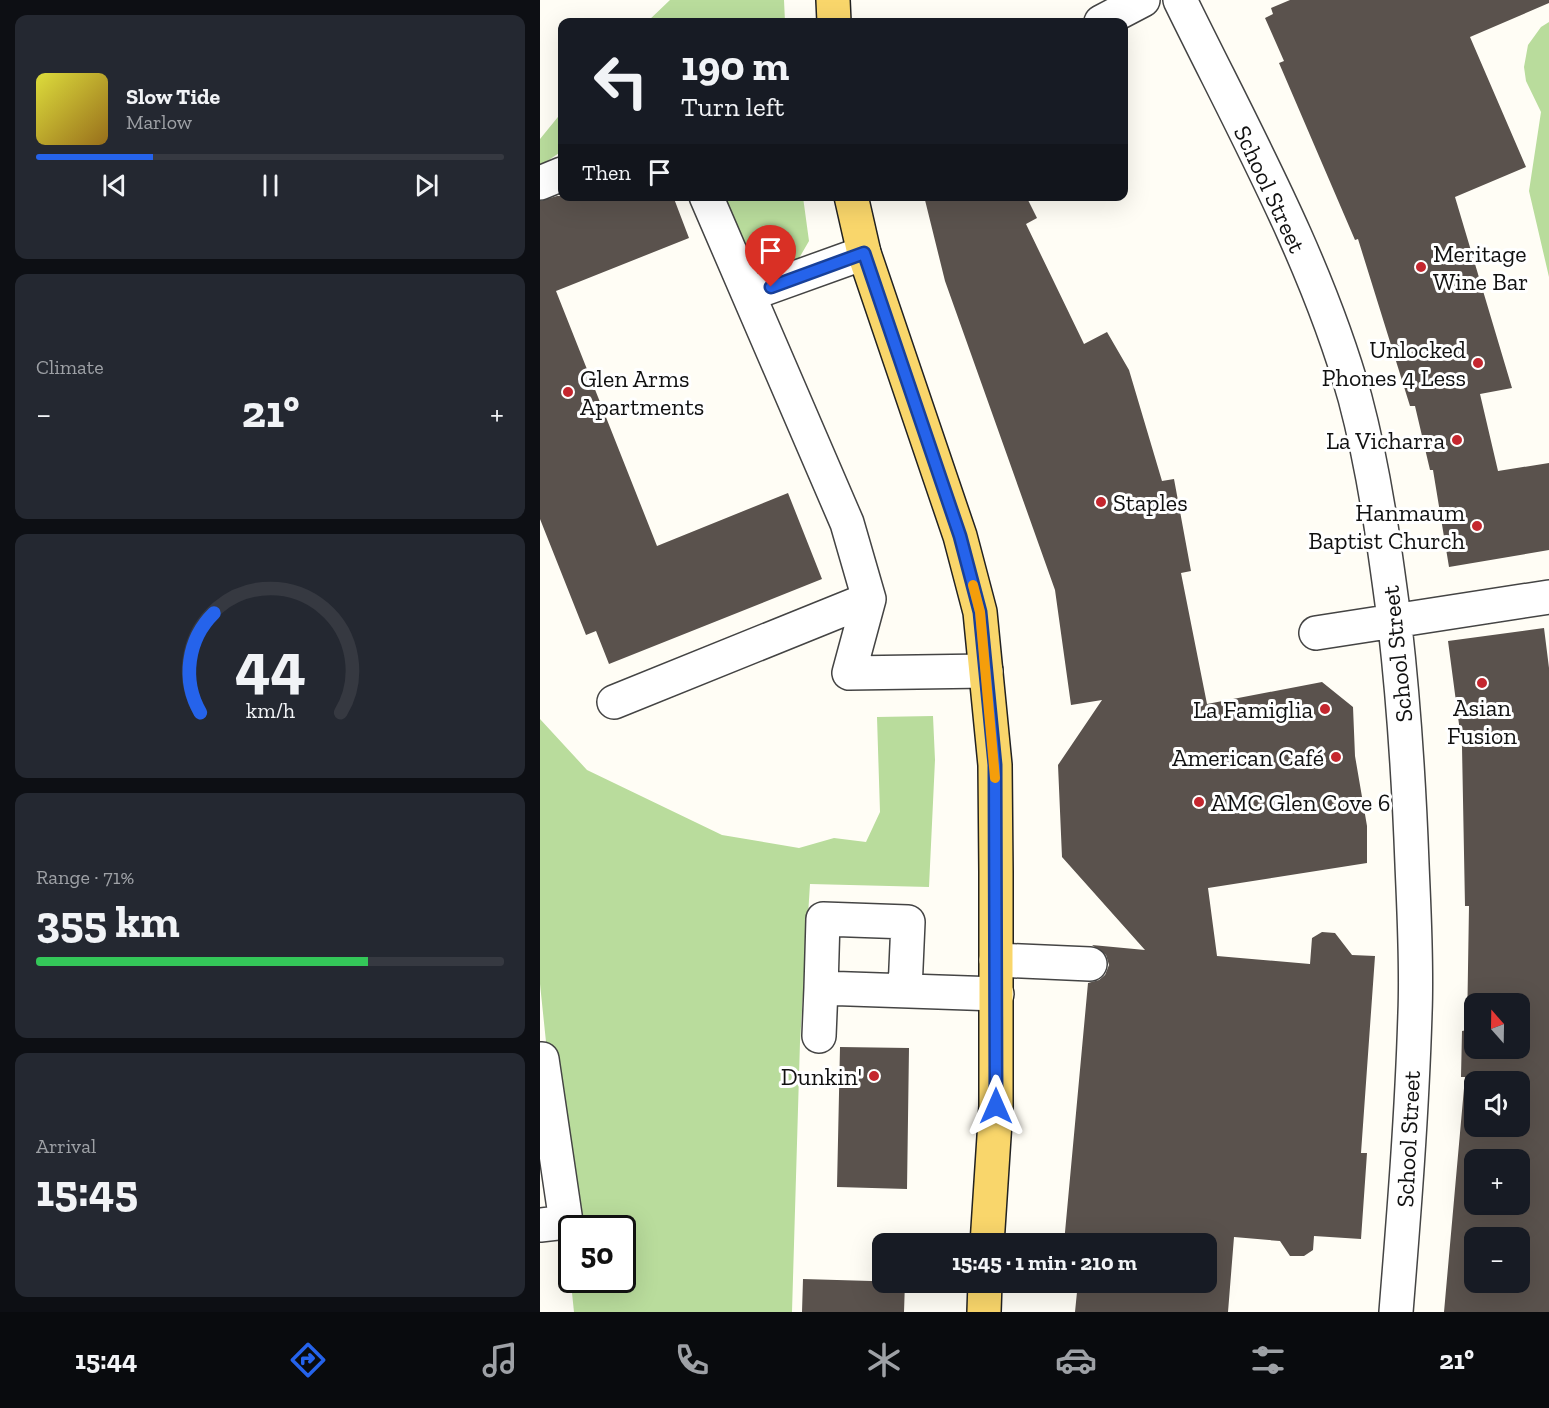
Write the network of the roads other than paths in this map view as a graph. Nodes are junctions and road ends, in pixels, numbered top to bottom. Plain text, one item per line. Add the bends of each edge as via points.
1 (833, 0) edge
2 (1143, 0) edge
3 (1180, 0) edge
4 (834, 18) edge
5 (1109, 18) edge
6 (558, 176) edge
7 (540, 183) edge
8 (708, 201) edge
9 (852, 201) edge
10 (864, 253) junction
11 (750, 294) junction
12 (1549, 597) edge
13 (870, 599) junction
14 (1394, 621) junction
15 (1316, 633) dead end
16 (986, 671) junction
17 (614, 702) dead end
18 (996, 960) junction
19 (1090, 964) dead end
20 (820, 987) junction
21 (905, 990) junction
22 (997, 994) junction
23 (819, 1036) dead end
24 (542, 1059) dead end
25 (553, 1224) edge
26 (988, 1233) edge
27 (985, 1293) edge
28 (984, 1312) edge
29 (1396, 1312) edge

1 - 4 main road
2 - 5 street
3 - 14 street, School Street via 1323,306 1354,398 1376,493
6 - 7 street
8 - 11 street
9 - 10 main road
10 - 11 street
10 - 16 main road via 960,536 980,612
11 - 13 street via 847,523
12 - 14 street
13 - 16 street via 849,673
13 - 17 street
14 - 15 street
14 - 29 street, School Street via 1407,743 1415,981
16 - 18 main road via 995,765
18 - 19 street
18 - 22 main road
20 - 21 street
20 - 21 street via 823,920 908,922
20 - 23 street
21 - 22 street
22 - 26 main road via 996,1106
24 - 25 street
27 - 28 main road

